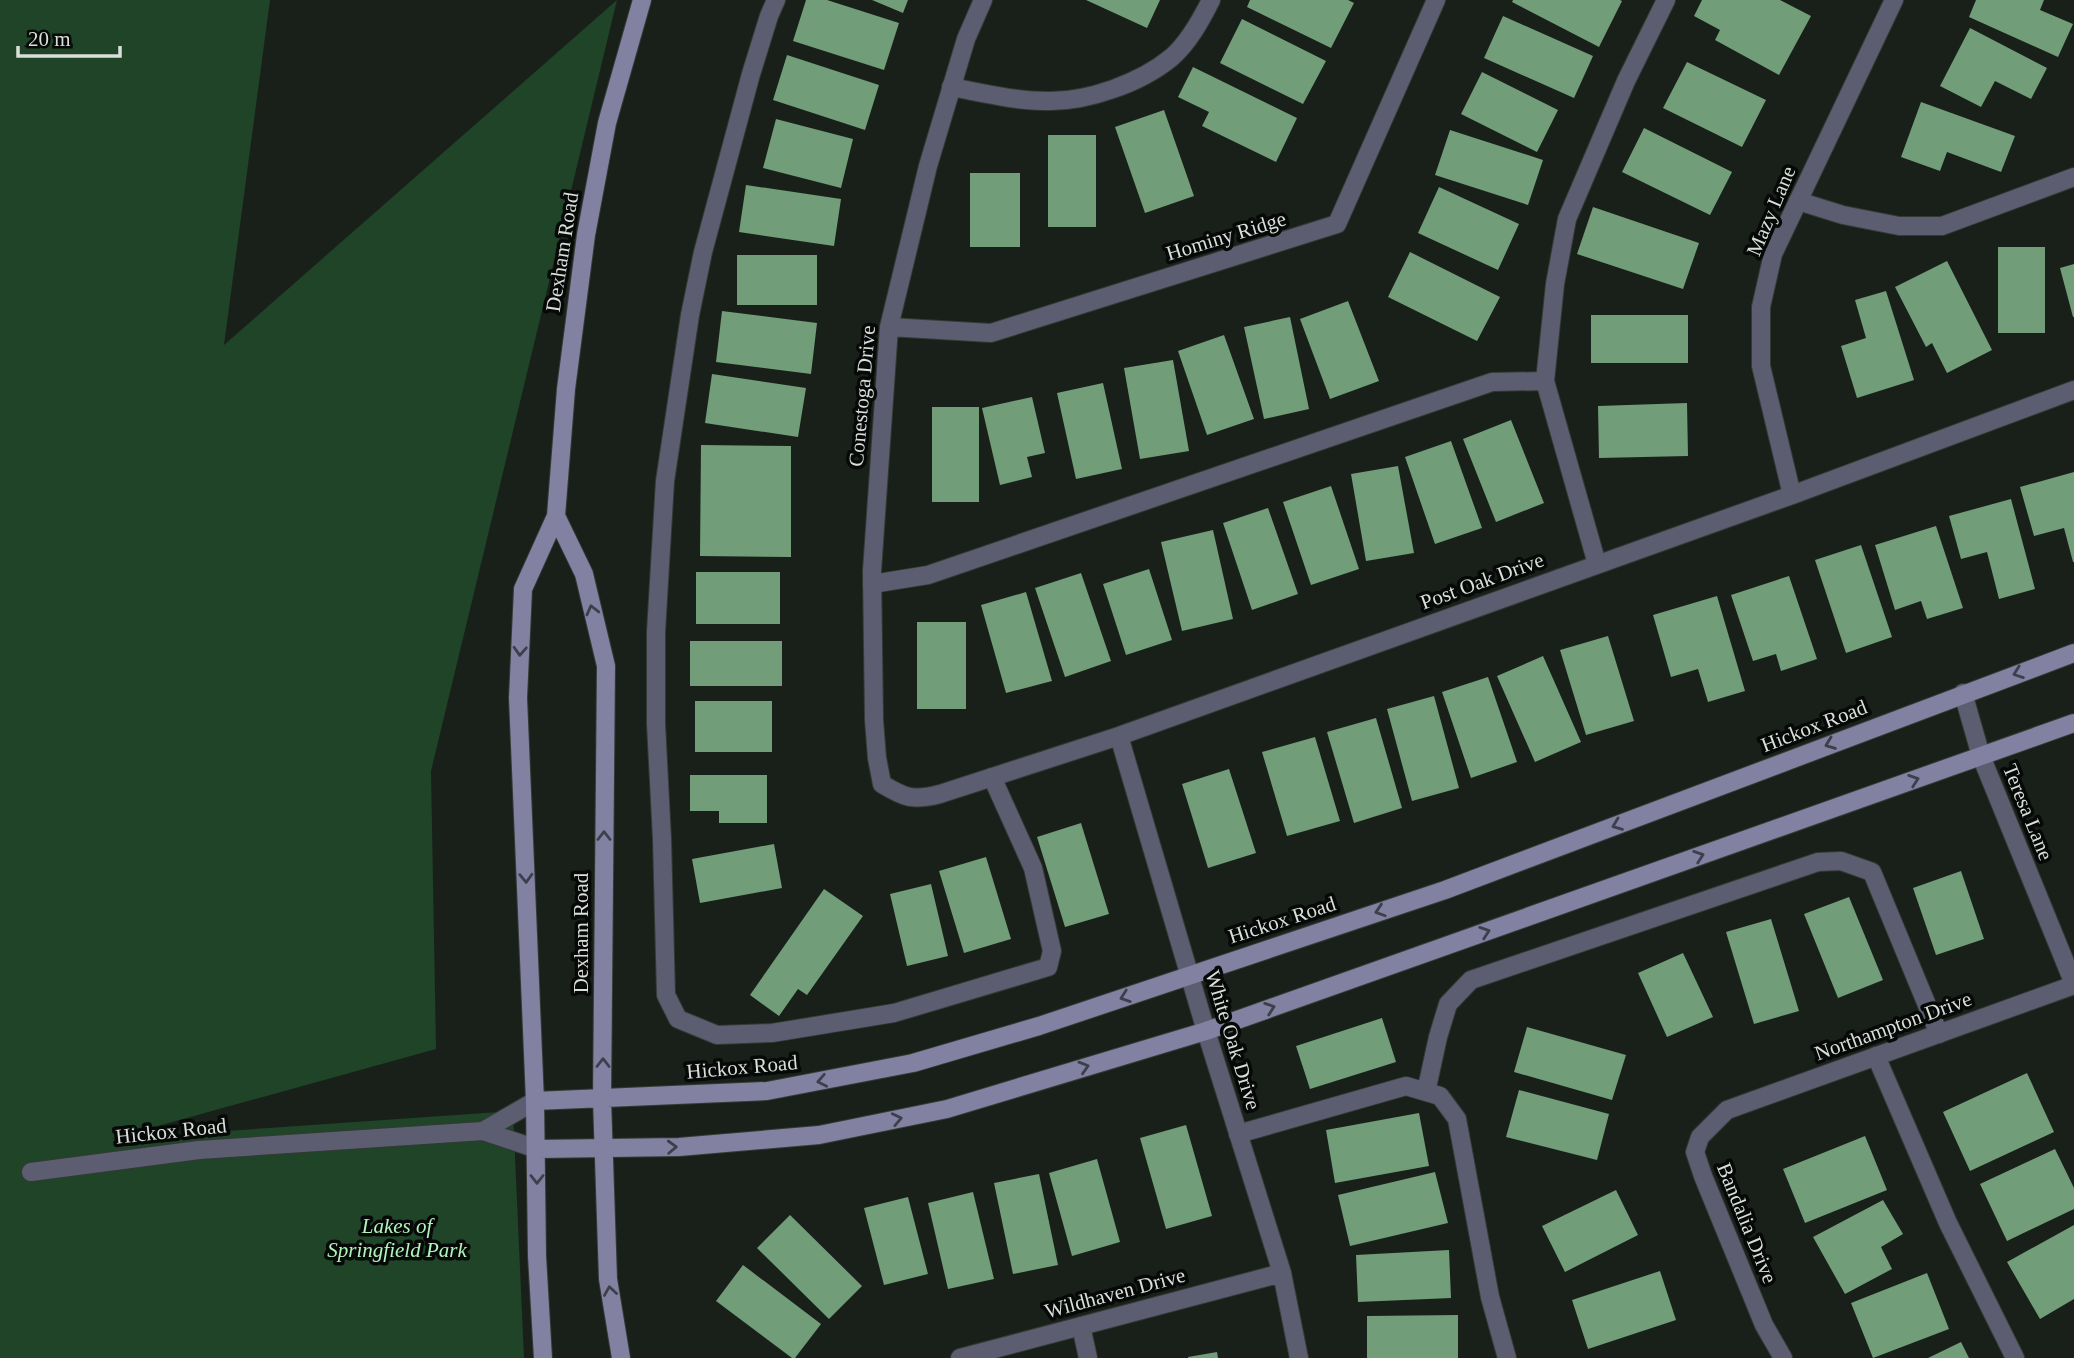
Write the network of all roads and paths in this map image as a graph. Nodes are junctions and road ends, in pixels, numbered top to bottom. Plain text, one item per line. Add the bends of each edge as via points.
1 (642, 0) edge
2 (776, 0) edge
3 (982, 0) edge
4 (1211, 0) edge
5 (1436, 0) edge
6 (1666, 0) edge
7 (1887, 2) edge
8 (951, 88) junction
9 (2074, 177) edge
10 (1798, 201) junction
11 (889, 327) junction
12 (1545, 381) junction
13 (2074, 390) edge
14 (1792, 495) junction
15 (556, 516) junction
16 (1597, 564) junction
17 (872, 584) junction
18 (2074, 653) edge
19 (1962, 694) junction
20 (2074, 723) edge
21 (1119, 736) junction
22 (1981, 756) junction
23 (992, 777) junction
24 (902, 796) joint
25 (1189, 975) junction
26 (2074, 984) edge
27 (1206, 1031) junction
28 (1939, 1034) junction
29 (1876, 1056) junction
30 (1426, 1092) junction
31 (603, 1099) junction
32 (535, 1101) junction
33 (1727, 1110) joint
34 (483, 1130) junction
35 (1238, 1135) junction
36 (537, 1149) junction
37 (604, 1149) junction
38 (31, 1172) dead end
39 (1282, 1273) junction
40 (1081, 1326) junction
41 (543, 1358) edge
42 (621, 1358) edge
43 (960, 1358) edge
44 (1088, 1358) edge
45 (1299, 1358) edge
46 (1507, 1358) edge
47 (1783, 1358) edge
48 (2015, 1358) edge

1 - 15 street, Dexham Road via 607,123 586,235 566,389
2 - 23 street via 741,108 703,253 665,481 656,724 666,995 678,1019 716,1035 772,1034 894,1013 1048,967 1052,951 1033,868
3 - 8 street, Conestoga Drive
4 - 8 street via 1198,26 1173,56 1139,80 1095,95 1049,102
5 - 11 street, Hominy Ridge via 1337,224 991,333
6 - 12 street via 1567,219
7 - 10 street, Mazy Lane
8 - 11 street, Conestoga Drive
9 - 10 street via 1942,226 1899,226
10 - 14 street, Mazy Lane via 1773,254 1761,307 1761,366
11 - 17 street, Conestoga Drive
12 - 16 street
12 - 17 street via 1492,382 928,575
13 - 14 street, Post Oak Drive
14 - 16 street, Post Oak Drive
31 -> 15 street, Dexham Road via 606,666 584,574
15 -> 32 street, Dexham Road via 523,589 518,698
16 - 21 street, Post Oak Drive
17 - 24 street, Conestoga Drive via 877,758 882,784
18 -> 19 street, Hickox Road
19 - 22 street, Teresa Lane
19 -> 25 street, Hickox Road via 1445,890
20 - 22 street, Hickox Road
21 - 23 street, Post Oak Drive
21 - 25 street, White Oak Drive
22 - 26 street, Teresa Lane
27 -> 22 street, Hickox Road
23 - 24 street, Post Oak Drive via 920,799
25 - 27 street, White Oak Drive
25 -> 31 street, Hickox Road via 913,1063 767,1091
26 - 28 street, Northampton Drive
27 - 35 street, White Oak Drive
37 -> 27 street, Hickox Road via 819,1135 947,1109
28 - 29 street, Northampton Drive
28 - 30 street via 1872,872 1841,861 1818,862 1471,980 1448,1004
29 - 33 street, Northampton Drive
29 - 48 street via 1948,1223
30 - 35 street via 1406,1086
30 - 46 street via 1440,1096 1457,1119 1490,1297
31 - 32 street, Hickox Road
31 - 37 street, Dexham Road
32 - 34 street, Hickox Road
32 - 36 street, Dexham Road
33 - 47 street, Bandalia Drive via 1700,1137 1695,1152 1764,1325
34 - 36 street, Hickox Road
34 - 38 street, Hickox Road via 199,1150
35 - 39 street, White Oak Drive
36 - 37 street, Hickox Road
36 -> 41 street, Dexham Road
42 -> 37 street, Dexham Road via 608,1279
39 - 40 street, Wildhaven Drive
39 - 45 street, White Oak Drive
40 - 43 street, Wildhaven Drive
40 - 44 street

